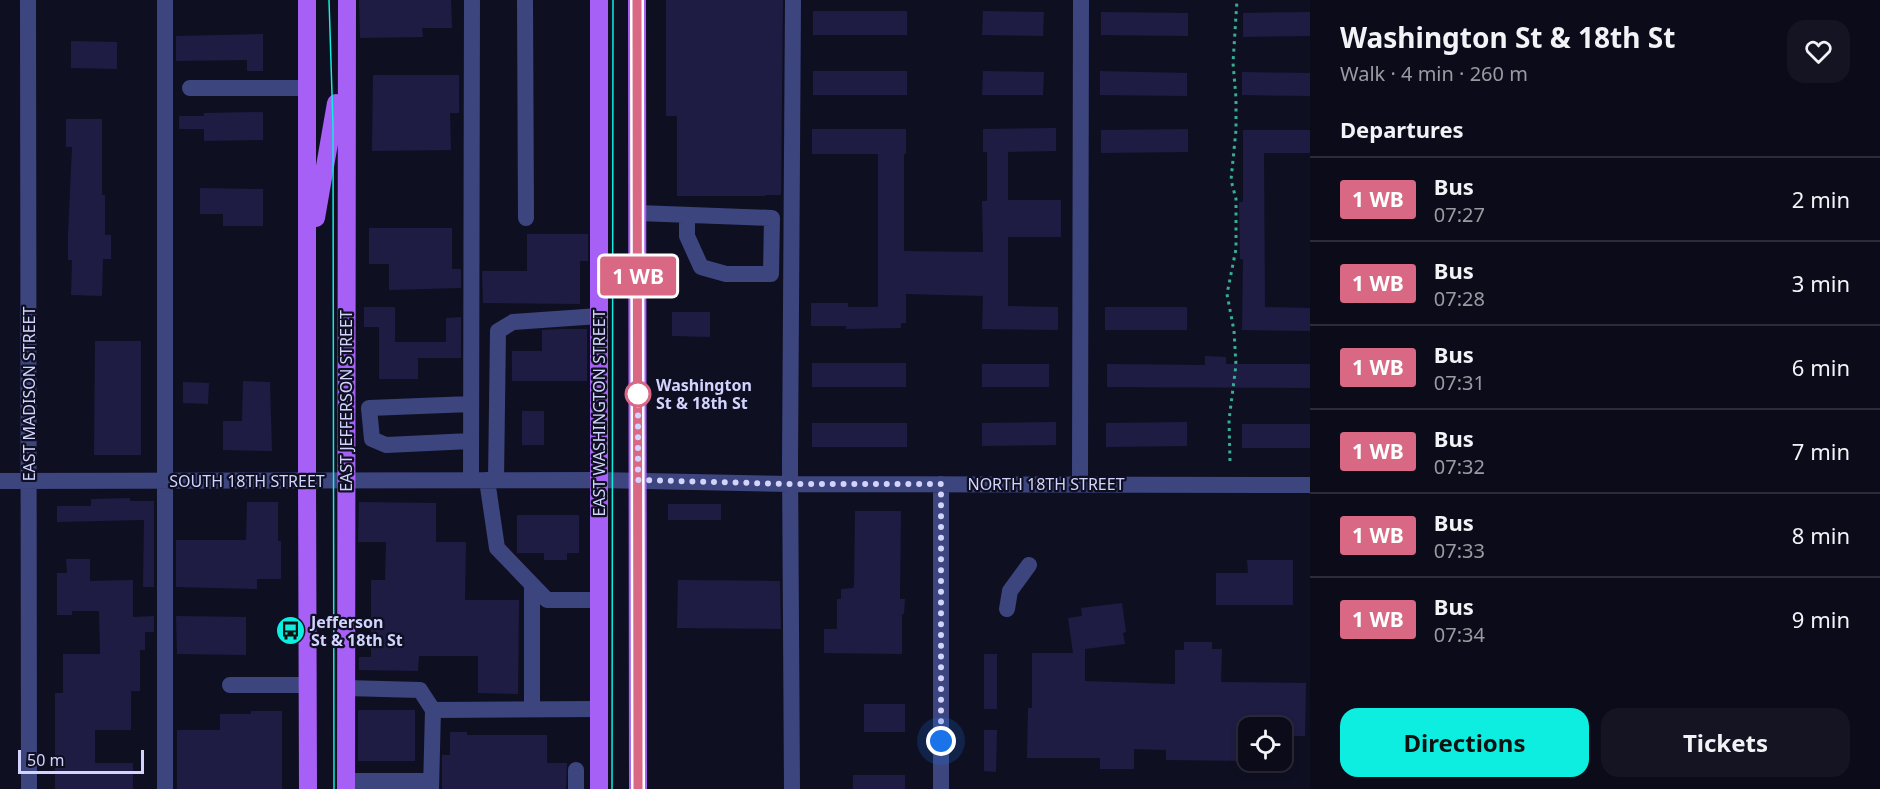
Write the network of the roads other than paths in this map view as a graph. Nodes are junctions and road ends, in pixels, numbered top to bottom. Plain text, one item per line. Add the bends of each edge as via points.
1 (28, 0) edge
2 (165, 0) edge
3 (307, 0) edge
4 (346, 0) edge
5 (472, 0) edge
6 (525, 0) edge
7 (599, 0) edge
8 (637, 0) edge
9 (793, 0) edge
10 (1081, 0) edge
11 (345, 51) junction
12 (190, 88) dead end
13 (307, 88) junction
14 (638, 213) junction
15 (687, 215) junction
16 (526, 218) dead end
17 (308, 261) junction
18 (599, 316) junction
19 (471, 404) junction
20 (369, 416) junction
21 (346, 418) junction
22 (471, 441) junction
23 (346, 480) junction
24 (485, 480) junction
25 (599, 480) junction
26 (638, 480) junction
27 (0, 481) edge
28 (30, 481) junction
29 (165, 481) junction
30 (307, 481) junction
31 (790, 484) junction
32 (941, 484) junction
33 (1080, 484) junction
34 (1310, 485) edge
35 (1029, 565) dead end
36 (532, 585) junction
37 (599, 600) junction
38 (1007, 609) dead end
39 (230, 685) dead end
40 (308, 685) junction
41 (345, 688) junction
42 (532, 709) junction
43 (599, 709) junction
44 (433, 710) junction
45 (638, 736) junction
46 (576, 770) dead end
47 (431, 785) edge
48 (344, 786) edge
49 (29, 789) edge
50 (165, 789) edge
51 (308, 789) edge
52 (576, 789) edge
53 (599, 789) edge
54 (628, 789) edge
55 (638, 789) edge
56 (792, 789) edge
57 (941, 789) edge

1 - 28 street, EAST MADISON STREET
2 - 29 street
3 - 13 main road, EAST JEFFERSON STREET
4 - 11 main road, EAST JEFFERSON STREET
5 - 19 street
6 - 16 street
7 - 18 main road, EAST WASHINGTON STREET
8 - 14 main road
9 - 31 street
10 - 33 street
11 - 17 main road, EAST JEFFERSON STREET
11 - 21 main road, EAST JEFFERSON STREET
12 - 13 street
13 - 17 main road, EAST JEFFERSON STREET
14 - 15 street
14 - 26 main road
15 - 15 street via 772,218 771,274 726,274 701,267 687,236
17 - 30 main road, EAST JEFFERSON STREET
18 - 24 street via 513,322 498,331
18 - 25 main road, EAST WASHINGTON STREET
19 - 20 street via 369,408
19 - 22 street
20 - 21 street
20 - 22 street via 372,439 386,445
21 - 23 main road, EAST JEFFERSON STREET
22 - 24 street
23 - 24 street, SOUTH 18TH STREET
23 - 30 street, SOUTH 18TH STREET
23 - 41 main road, EAST JEFFERSON STREET
24 - 25 street, SOUTH 18TH STREET
24 - 36 street via 497,549
25 - 26 street, SOUTH 18TH STREET
25 - 37 main road, EAST WASHINGTON STREET
26 - 31 street, NORTH 18TH STREET
26 - 45 main road
27 - 28 street, SOUTH 18TH STREET
28 - 29 street, SOUTH 18TH STREET
28 - 49 street, EAST MADISON STREET
29 - 30 street, SOUTH 18TH STREET
29 - 50 street
30 - 40 main road, EAST JEFFERSON STREET
31 - 32 street, NORTH 18TH STREET
31 - 56 street
32 - 33 street, NORTH 18TH STREET
32 - 57 street
33 - 34 street, NORTH 18TH STREET
35 - 38 street via 1010,591
36 - 37 street via 547,600
36 - 42 street
37 - 43 main road, EAST WASHINGTON STREET
39 - 40 street
40 - 51 main road, EAST JEFFERSON STREET
41 - 44 street via 420,690
41 - 48 main road, EAST JEFFERSON STREET
42 - 43 street
42 - 44 street
43 - 53 main road, EAST WASHINGTON STREET
44 - 47 street
45 - 54 main road
45 - 55 main road
46 - 52 street
47 - 48 street

